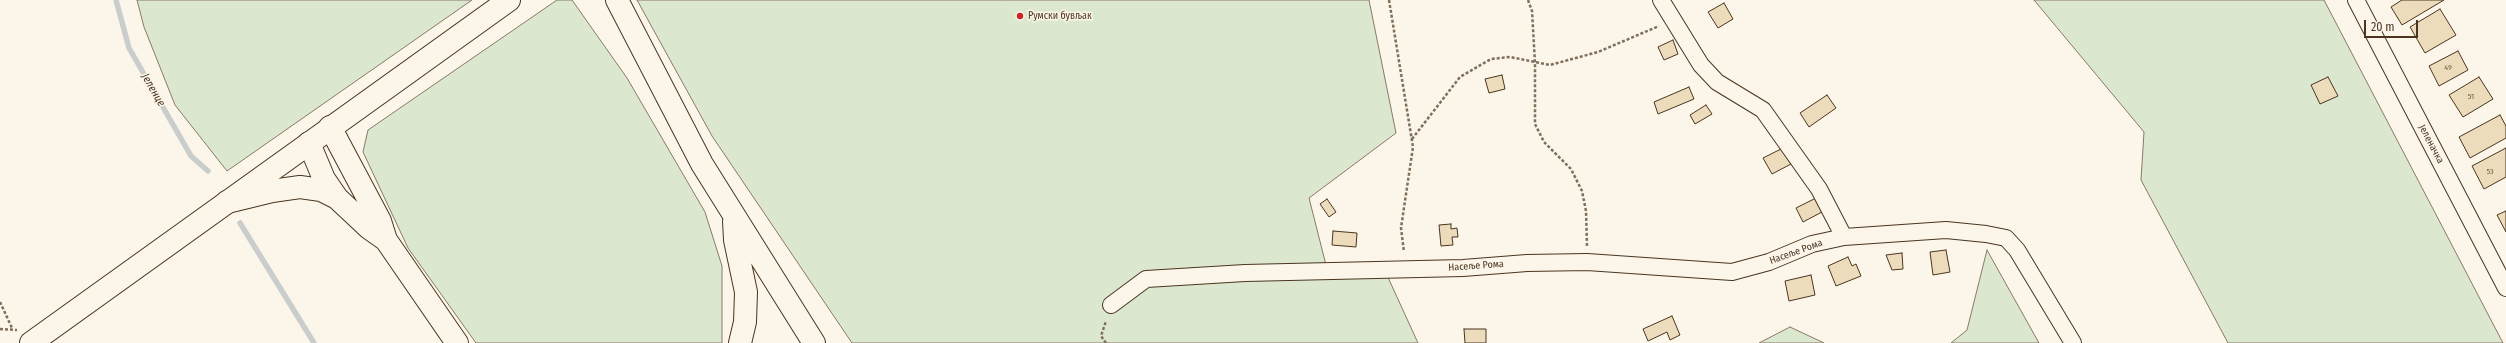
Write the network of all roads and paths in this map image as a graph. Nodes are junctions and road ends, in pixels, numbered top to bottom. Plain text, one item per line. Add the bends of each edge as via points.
1 (509, 0) edge
2 (617, 0) edge
3 (1389, 0) edge
4 (1528, 0) edge
5 (1661, 0) edge
6 (2356, 0) edge
7 (1673, 21) junction
8 (1535, 63) junction
9 (330, 127) junction
10 (1412, 139) junction
11 (309, 143) junction
12 (337, 198) junction
13 (227, 202) junction
14 (734, 217) junction
15 (1844, 237) junction
16 (386, 240) junction
17 (1587, 262) junction
18 (1406, 269) junction
19 (2506, 288) edge
20 (0, 302) edge
21 (1111, 305) joint
22 (12, 328) dead end
23 (31, 343) edge
24 (457, 343) edge
25 (740, 343) edge
26 (814, 343) edge
27 (1106, 343) edge
28 (2073, 343) edge

1 - 9 main road
2 - 14 main road via 702,164
3 - 10 path
4 - 8 path via 1532,11
5 - 7 street
6 - 19 street, Јеленачка
7 - 8 path via 1598,52 1550,65
7 - 15 street via 1701,65 1717,82 1763,110 1819,189
8 - 10 path via 1510,57 1491,59 1474,68 1460,77
8 - 17 path via 1535,124 1544,142 1572,169 1582,191 1586,211
9 - 11 main road
9 - 16 main road via 380,221
10 - 18 path via 1410,175 1401,228
11 - 12 main road via 324,179
11 - 13 main road
12 - 13 main road via 321,190 300,187
12 - 16 main road
13 - 23 main road
14 - 25 main road via 735,240 746,292 745,322
14 - 26 main road
15 - 17 street, Насеље Рома via 1812,244 1769,262 1732,272
15 - 28 street, Насеље Рома via 1946,230 2006,238 2017,250
16 - 24 main road
17 - 18 street, Насеље Рома
18 - 21 street, Насеље Рома via 1244,273 1146,279
20 - 22 path
21 - 27 path via 1101,336

